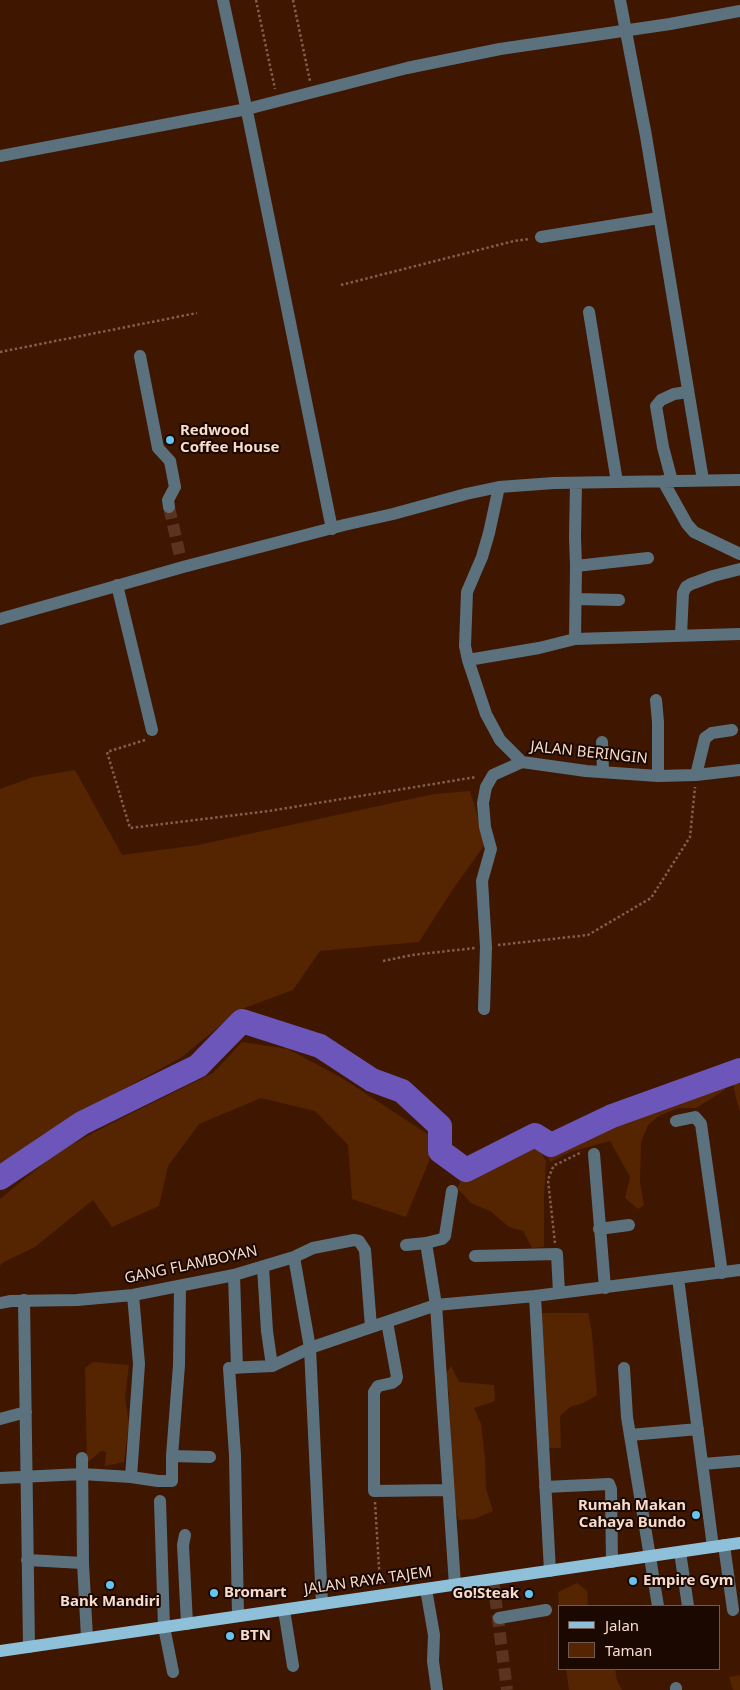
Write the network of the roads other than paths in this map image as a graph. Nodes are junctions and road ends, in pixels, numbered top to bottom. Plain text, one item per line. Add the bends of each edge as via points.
1 (223, 0) edge
2 (620, 0) edge
3 (739, 8) edge
4 (625, 30) junction
5 (248, 115) junction
6 (0, 156) edge
7 (659, 218) junction
8 (541, 237) road end
9 (589, 312) dead end
10 (140, 356) dead end
11 (687, 392) junction
12 (703, 480) junction
13 (740, 480) edge
14 (667, 481) junction
15 (617, 482) junction
16 (576, 483) junction
17 (499, 487) junction
18 (169, 507) tunnel mouth
19 (332, 529) junction
20 (740, 554) edge
21 (648, 558) dead end
22 (576, 566) junction
23 (740, 569) edge
24 (117, 585) junction
25 (576, 599) junction
26 (619, 600) dead end
27 (0, 619) edge
28 (740, 634) edge
29 (681, 635) junction
30 (575, 639) junction
31 (468, 660) junction
32 (656, 700) dead end
33 (152, 730) road end
34 (732, 730) dead end
35 (602, 742) dead end
36 (522, 762) junction
37 (740, 770) edge
38 (603, 772) junction
39 (696, 775) junction
40 (658, 776) junction
41 (484, 1009) dead end
42 (676, 1122) dead end
43 (594, 1154) road end
44 (452, 1191) dead end
45 (629, 1226) dead end
46 (599, 1229) junction
47 (426, 1243) junction
48 (406, 1245) dead end
49 (475, 1256) dead end
50 (294, 1257) junction
51 (263, 1267) junction
52 (740, 1270) edge
53 (722, 1273) junction
54 (234, 1275) junction
55 (678, 1278) junction
56 (180, 1286) junction
57 (605, 1288) junction
58 (559, 1293) junction
59 (133, 1295) junction
60 (535, 1296) junction
61 (24, 1300) junction
62 (0, 1303) edge
63 (436, 1305) junction
64 (387, 1322) junction
65 (371, 1327) junction
66 (310, 1348) junction
67 (272, 1366) junction
68 (237, 1368) junction
69 (624, 1368) dead end
70 (26, 1412) junction
71 (0, 1419) edge
72 (698, 1429) junction
73 (630, 1435) junction
74 (172, 1456) junction
75 (210, 1457) dead end
76 (82, 1458) dead end
77 (740, 1461) edge
78 (702, 1464) junction
79 (82, 1474) junction
80 (27, 1475) junction
81 (131, 1477) junction
82 (0, 1478) edge
83 (545, 1487) junction
84 (447, 1490) junction
85 (160, 1502) dead end
86 (185, 1535) dead end
87 (740, 1543) edge
88 (719, 1546) junction
89 (680, 1552) junction
90 (649, 1556) junction
91 (27, 1560) junction
92 (612, 1562) junction
93 (83, 1564) junction
94 (550, 1571) junction
95 (455, 1585) junction
96 (426, 1589) junction
97 (322, 1604) junction
98 (658, 1605) edge
99 (688, 1605) edge
100 (284, 1610) junction
101 (546, 1610) dead end
102 (733, 1610) dead end
103 (238, 1616) junction
104 (499, 1618) dead end
105 (187, 1624) junction
106 (164, 1627) junction
107 (87, 1638) junction
108 (29, 1647) junction
109 (0, 1651) edge
110 (293, 1666) dead end
111 (173, 1672) dead end
112 (437, 1690) edge

1 - 5 street
2 - 4 street
3 - 4 street via 670,24
4 - 5 street via 500,49 407,68 277,102
4 - 7 street
5 - 6 street
5 - 19 street
7 - 8 street
7 - 11 street
9 - 15 street
10 - 18 street via 158,448 170,461 175,487 168,500
11 - 12 street
11 - 14 street via 674,394 656,406
12 - 13 street
12 - 14 street
14 - 15 street
14 - 20 street via 694,532
15 - 16 street
16 - 17 street
16 - 22 street
17 - 19 street
17 - 31 street, JALAN BERINGIN via 482,556 466,592 465,646
19 - 24 street via 181,562
21 - 22 street
22 - 25 street
23 - 29 street via 686,588
24 - 27 street
24 - 33 street
25 - 26 street
25 - 30 street
28 - 29 street
29 - 30 street
30 - 31 street
31 - 36 street, JALAN BERINGIN via 486,714 500,740
32 - 40 street
34 - 39 street via 712,733 705,738
35 - 38 street
36 - 38 street, JALAN BERINGIN
36 - 41 street via 493,775 486,787 483,803 491,849 482,881 486,947
37 - 39 street, JALAN BERINGIN
38 - 40 street, JALAN BERINGIN
39 - 40 street, JALAN BERINGIN
42 - 53 street via 695,1117 701,1124
43 - 46 street
44 - 47 street via 445,1236
45 - 46 street
46 - 57 street
47 - 48 street
47 - 63 street
49 - 58 street via 557,1254
50 - 51 street, GANG FLAMBOYAN
50 - 65 street, GANG FLAMBOYAN via 314,1248 354,1240 359,1242 365,1250
50 - 66 street
51 - 54 street, GANG FLAMBOYAN
51 - 67 street
52 - 53 street
53 - 55 street
54 - 56 street, GANG FLAMBOYAN
54 - 68 street
55 - 57 street
55 - 72 street
56 - 59 street, GANG FLAMBOYAN
56 - 74 street via 179,1365
57 - 58 street
58 - 60 street
59 - 61 street, GANG FLAMBOYAN
59 - 81 street via 139,1364
60 - 63 street
60 - 83 street
61 - 62 street, GANG FLAMBOYAN
61 - 70 street
63 - 64 street
63 - 84 street
64 - 65 street
64 - 84 street via 397,1378 392,1383 378,1386 374,1392 374,1491
65 - 66 street
66 - 67 street
66 - 97 street
67 - 68 street
68 - 103 street via 229,1368 235,1455
69 - 73 street
70 - 71 street
70 - 80 street
72 - 73 street
72 - 78 street
73 - 90 street
74 - 75 street
74 - 81 street via 172,1481
76 - 79 street
77 - 78 street
78 - 88 street
79 - 80 street
79 - 81 street
79 - 93 street
80 - 82 street
80 - 91 street
83 - 92 street via 609,1484
83 - 94 street
84 - 95 street
85 - 106 street
86 - 105 street
87 - 88 main road, JALAN RAYA TAJEM
88 - 89 main road, JALAN RAYA TAJEM
88 - 102 street
89 - 90 main road, JALAN RAYA TAJEM
89 - 99 street
90 - 92 main road, JALAN RAYA TAJEM
90 - 98 street
91 - 93 street
91 - 108 street
92 - 94 main road, JALAN RAYA TAJEM
93 - 107 street
94 - 95 main road, JALAN RAYA TAJEM
95 - 96 main road, JALAN RAYA TAJEM
96 - 97 main road, JALAN RAYA TAJEM
96 - 112 street via 434,1636
97 - 100 main road, JALAN RAYA TAJEM
100 - 103 main road, JALAN RAYA TAJEM
100 - 110 street
101 - 104 street
103 - 105 main road, JALAN RAYA TAJEM
105 - 106 main road, JALAN RAYA TAJEM
106 - 107 main road, JALAN RAYA TAJEM
106 - 111 street
107 - 108 main road, JALAN RAYA TAJEM
108 - 109 main road, JALAN RAYA TAJEM

